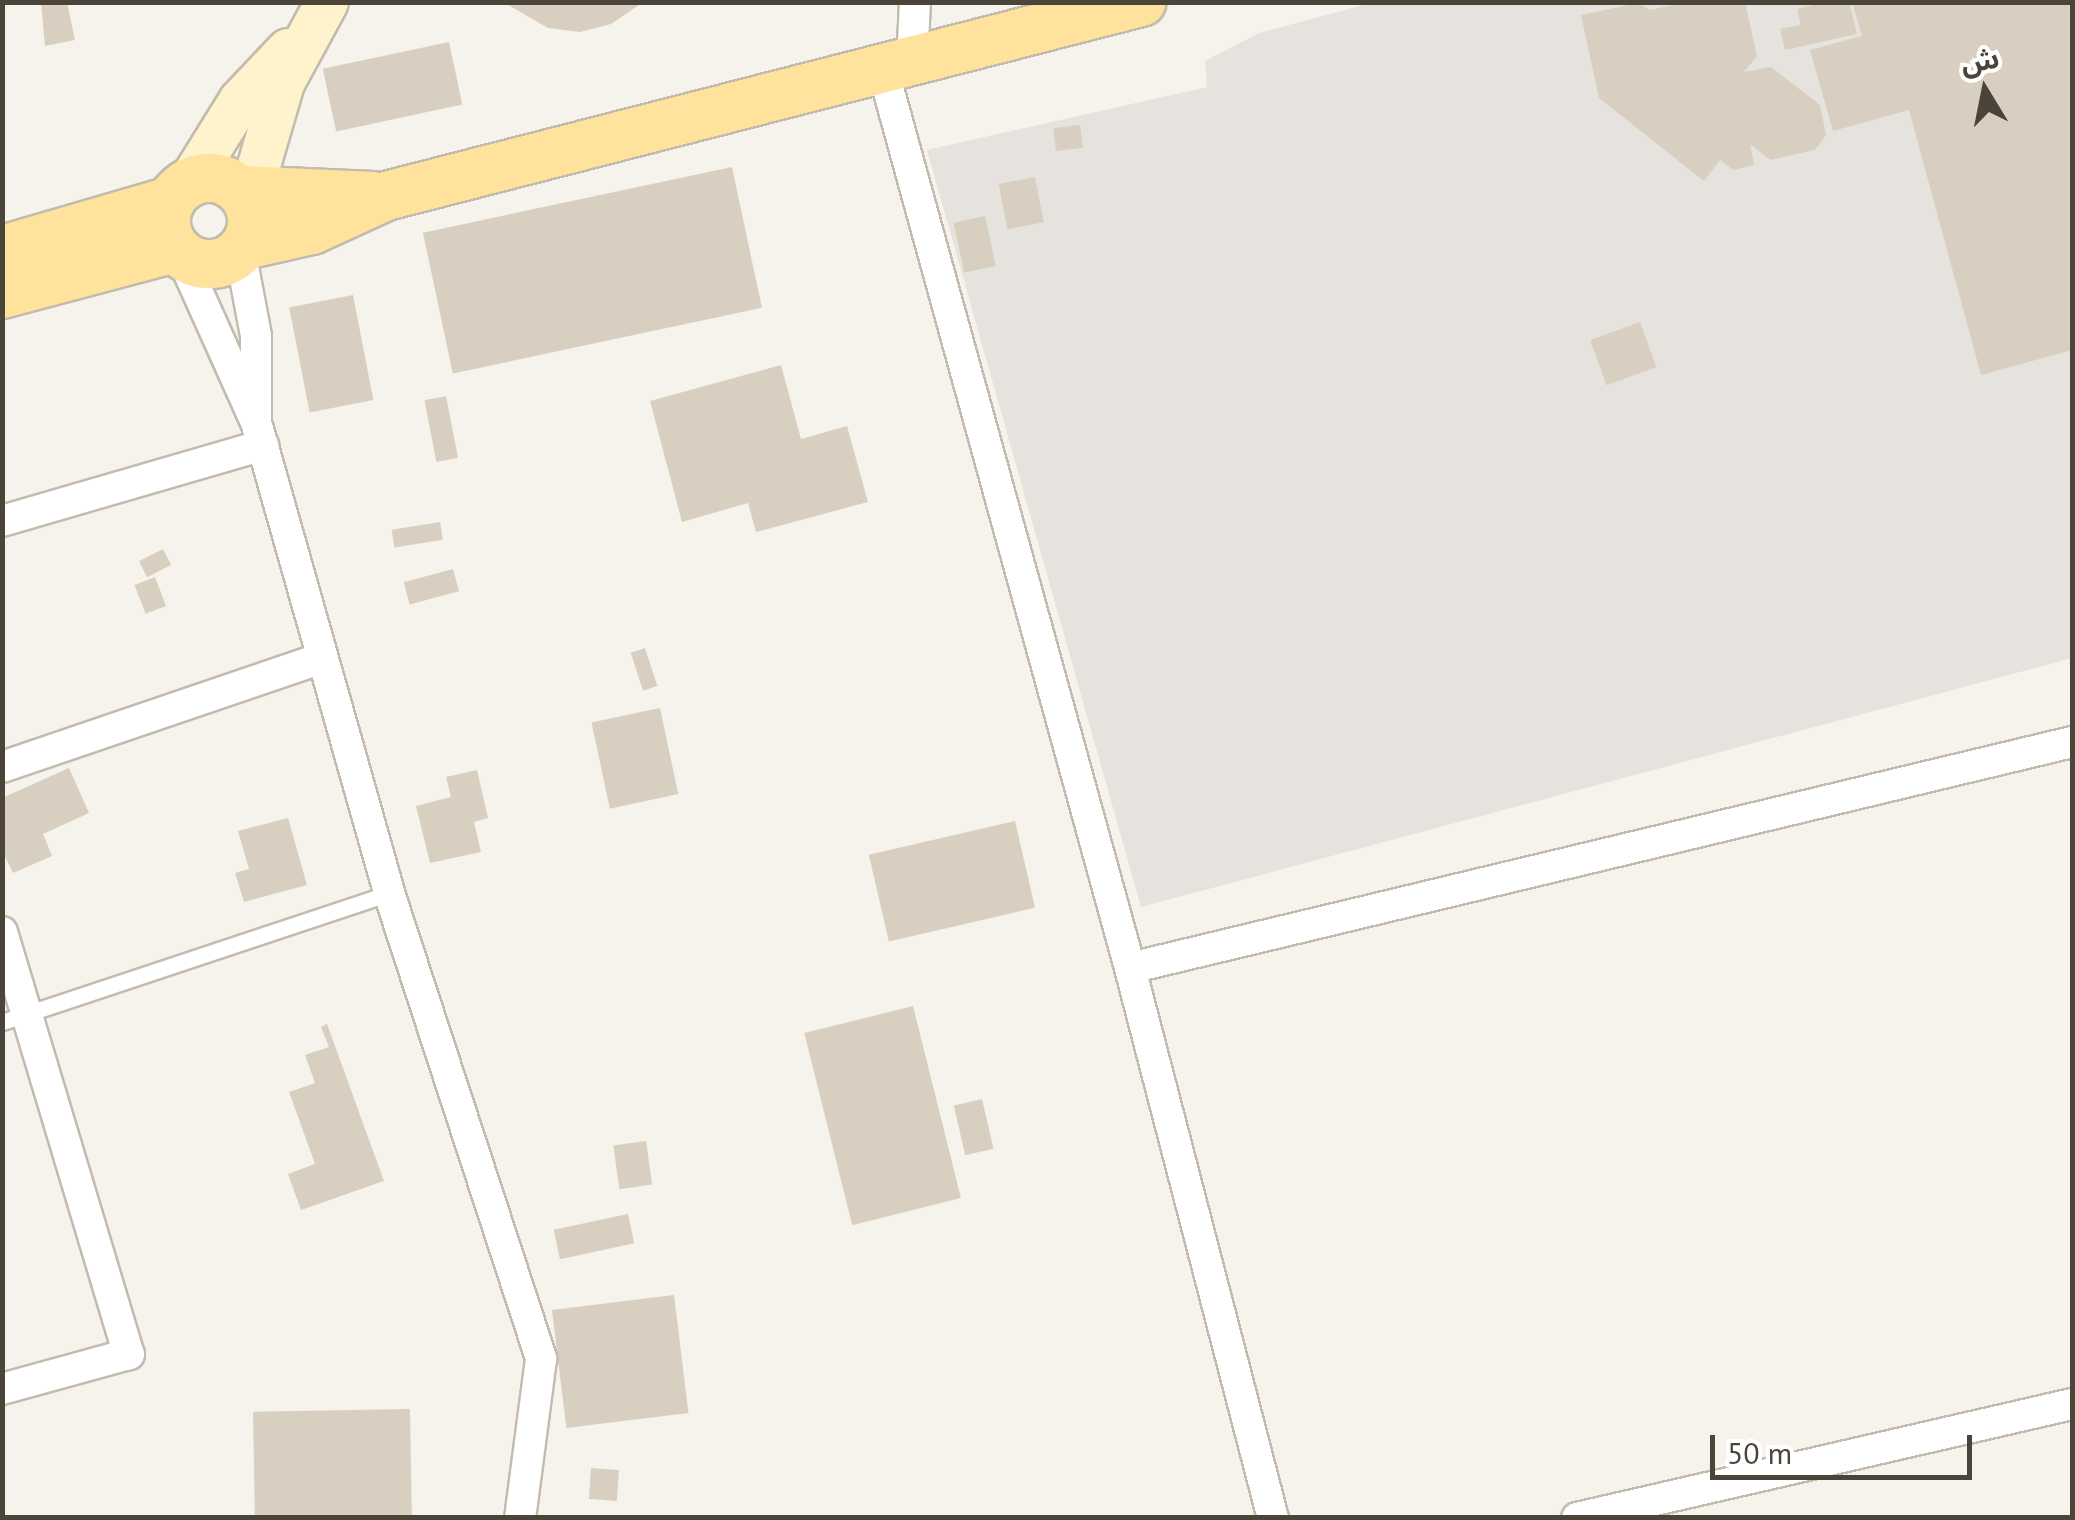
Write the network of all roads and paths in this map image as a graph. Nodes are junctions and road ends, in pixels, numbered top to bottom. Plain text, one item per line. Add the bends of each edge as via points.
1 (915, 2) edge
2 (1141, 2) edge
3 (315, 19) edge
4 (898, 67) junction
5 (180, 192) junction
6 (245, 216) junction
7 (2, 250) edge
8 (178, 251) junction
9 (2, 294) edge
10 (260, 434) junction
11 (2, 522) edge
12 (322, 658) junction
13 (2072, 742) edge
14 (2, 767) edge
15 (389, 893) junction
16 (2, 932) edge
17 (1130, 968) junction
18 (15, 1019) edge
19 (2, 1389) edge
20 (2072, 1404) edge
21 (520, 1518) edge
22 (1273, 1518) edge
23 (1577, 1518) edge

1 - 4 street
2 - 4 main road
3 - 5 main road via 240,101
3 - 6 main road
4 - 6 main road via 386,196 312,230
4 - 17 street
5 - 6 main road via 216,178
5 - 7 main road
5 - 8 main road via 166,225
6 - 8 main road via 217,264
6 - 10 street
8 - 9 main road
8 - 10 street
10 - 11 street
10 - 12 street
12 - 14 street
12 - 15 street
13 - 17 street
15 - 18 lane
15 - 21 street via 541,1358
16 - 18 street
17 - 22 street
18 - 19 street via 129,1354
20 - 23 street

